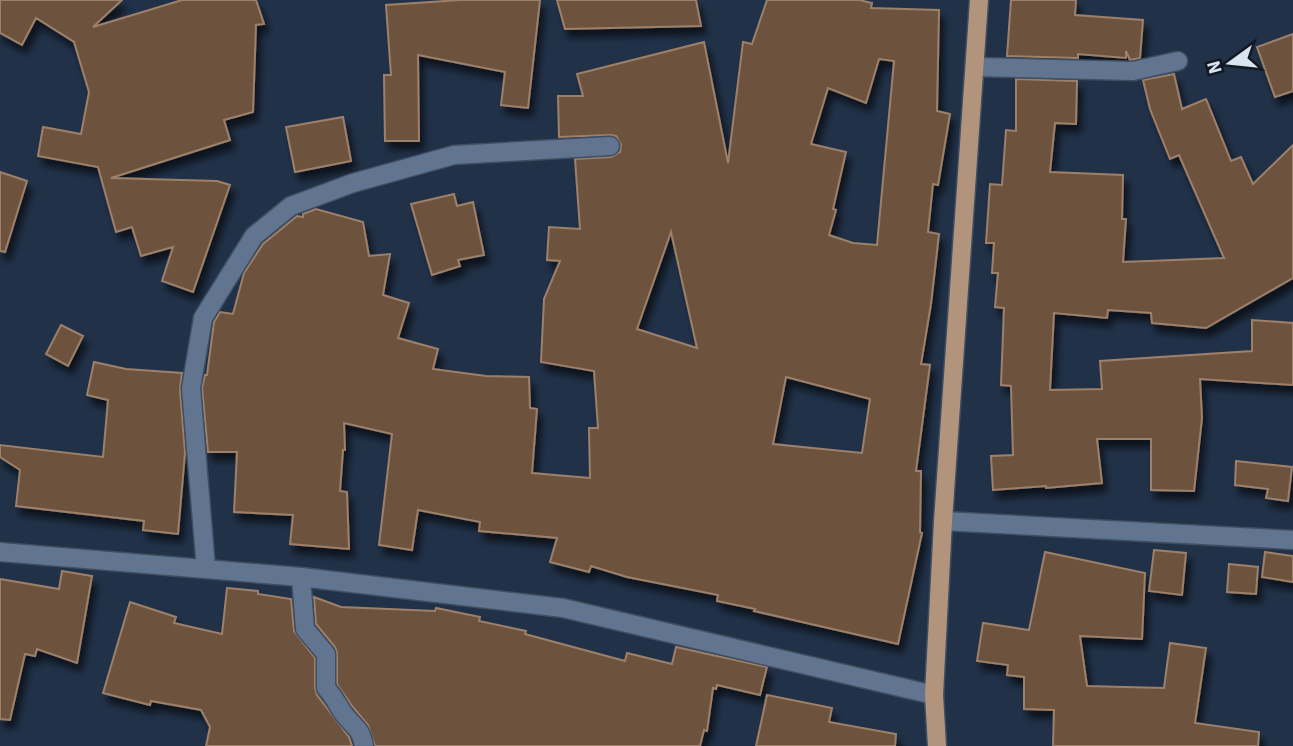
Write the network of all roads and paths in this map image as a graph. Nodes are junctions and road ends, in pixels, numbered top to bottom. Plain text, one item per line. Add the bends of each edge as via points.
1 (979, 0) edge
2 (1178, 61) dead end
3 (976, 67) junction
4 (610, 146) dead end
5 (943, 521) junction
6 (1293, 540) edge
7 (0, 552) edge
8 (206, 569) junction
9 (301, 577) junction
10 (934, 695) junction
11 (364, 746) edge
12 (937, 746) edge

1 - 3 main road
2 - 3 street via 1133,71
3 - 5 main road
4 - 8 street via 454,155 290,206 254,236 203,318 191,388
5 - 6 street
5 - 10 main road
7 - 8 street
8 - 9 street
9 - 10 street via 563,608
9 - 11 street via 305,629 326,654 327,688 343,714 362,732
10 - 12 main road

